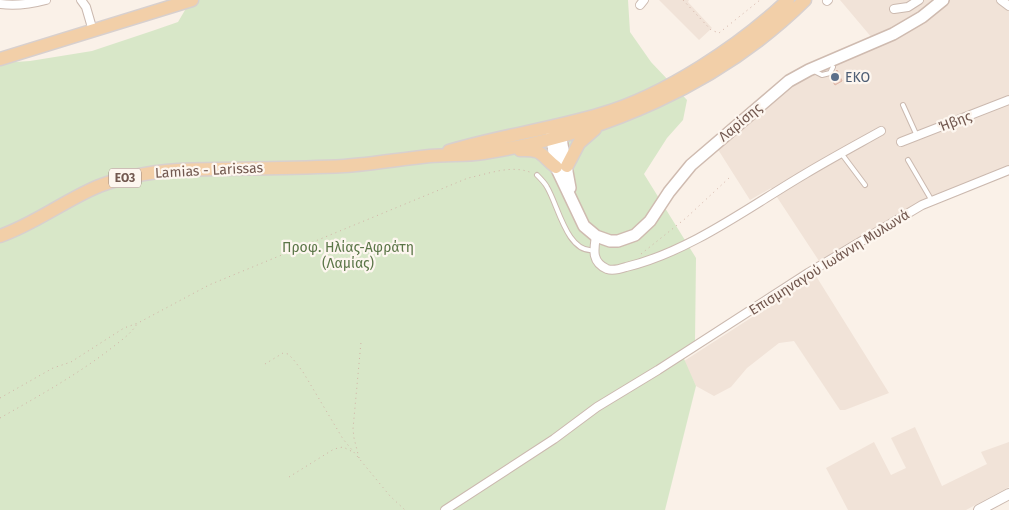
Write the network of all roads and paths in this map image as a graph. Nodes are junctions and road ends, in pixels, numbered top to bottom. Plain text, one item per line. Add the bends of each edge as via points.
1 (46, 0) edge
2 (81, 0) edge
3 (192, 0) edge
4 (683, 0) edge
5 (760, 0) edge
6 (788, 0) edge
7 (805, 0) edge
8 (919, 0) edge
9 (943, 0) edge
10 (1001, 0) edge
11 (0, 4) edge
12 (1009, 6) edge
13 (894, 9) dead end
14 (93, 31) junction
15 (0, 59) edge
16 (832, 67) dead end
17 (816, 72) dead end
18 (1009, 100) edge
19 (903, 105) dead end
20 (605, 123) junction
21 (881, 131) dead end
22 (555, 132) junction
23 (916, 136) junction
24 (901, 142) dead end
25 (505, 149) junction
26 (841, 153) junction
27 (432, 156) junction
28 (908, 160) dead end
29 (561, 167) junction
30 (1009, 170) edge
31 (537, 176) joint
32 (729, 178) dead end
33 (865, 185) dead end
34 (932, 201) junction
35 (0, 236) edge
36 (596, 236) junction
37 (594, 250) junction
38 (636, 257) dead end
39 (138, 323) junction
40 (361, 342) dead end
41 (264, 364) dead end
42 (0, 398) edge
43 (0, 418) edge
44 (353, 451) junction
45 (360, 459) junction
46 (289, 477) dead end
47 (1009, 494) edge
48 (405, 510) edge
49 (446, 510) edge
50 (979, 510) edge

1 - 11 street
2 - 14 street
3 - 14 main road
4 - 5 path via 712,30 719,33
6 - 22 main road via 746,35 681,78 653,93
7 - 20 main road via 752,44 699,79 657,102
8 - 13 street via 908,7
9 - 36 main road, Λαρίσης via 893,34 789,81 691,165 650,222 635,235 618,241
10 - 12 street
14 - 15 main road
16 - 17 lane via 830,72 822,75
18 - 23 street, Ήβης
19 - 23 lane
20 - 22 main road
20 - 29 main road via 583,139
21 - 26 street
22 - 25 main road
22 - 27 main road, Lamias - Larissas / ΕΟ3 via 471,144
22 - 29 main road, ΕΟ3
23 - 24 street, Ήβης
25 - 27 main road, Lamias - Larissas / ΕΟ3 via 473,155
25 - 29 main road, ΕΟ3 via 538,151
26 - 33 lane
26 - 37 street via 705,235 644,262 611,270 599,262
27 - 35 main road, Lamias - Larissas / ΕΟ3 via 344,166 155,172 99,186
28 - 34 lane
29 - 36 main road, ΕΟ3 via 584,226
30 - 34 street, Επισμηναγού Ιωάννη Μυλωνά
31 - 37 lane via 547,187 575,242 587,251
31 - 39 path via 511,169 468,178 209,285
32 - 38 path via 666,235
34 - 49 street, Επισμηναγού Ιωάννη Μυλωνά via 808,273 597,407
36 - 37 street
39 - 42 path
39 - 43 path via 99,358
40 - 45 path via 353,429
41 - 44 path via 283,353 288,354
44 - 45 path
44 - 46 path via 334,448
45 - 48 path
47 - 50 street

